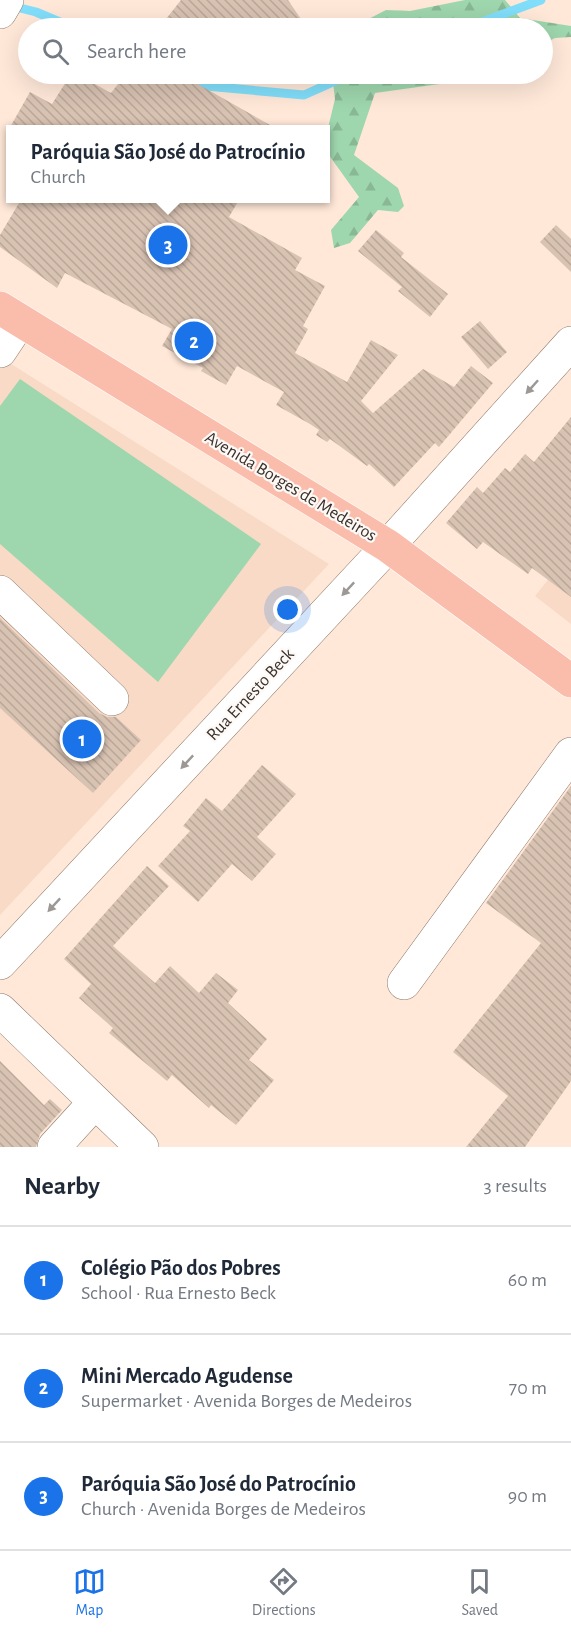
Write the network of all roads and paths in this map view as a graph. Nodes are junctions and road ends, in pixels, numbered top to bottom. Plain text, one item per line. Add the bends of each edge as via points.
1 (7, 0) edge
2 (0, 12) edge
3 (10, 314) edge
4 (571, 343) edge
5 (0, 351) edge
6 (388, 546) junction
7 (0, 592) edge
8 (571, 681) edge
9 (112, 699) dead end
10 (571, 754) edge
11 (0, 963) edge
12 (404, 983) dead end
13 (0, 1010) edge
14 (95, 1102) junction
15 (136, 1145) edge
16 (54, 1147) edge

1 - 2 street
3 - 5 street
3 - 6 main road, Avenida Borges de Medeiros
4 -> 6 street, Rua Ernesto Beck
6 - 8 main road, Avenida Borges de Medeiros
6 -> 11 street, Rua Ernesto Beck
7 - 9 street
10 - 12 street
13 - 14 street
14 - 15 street
14 - 16 street

